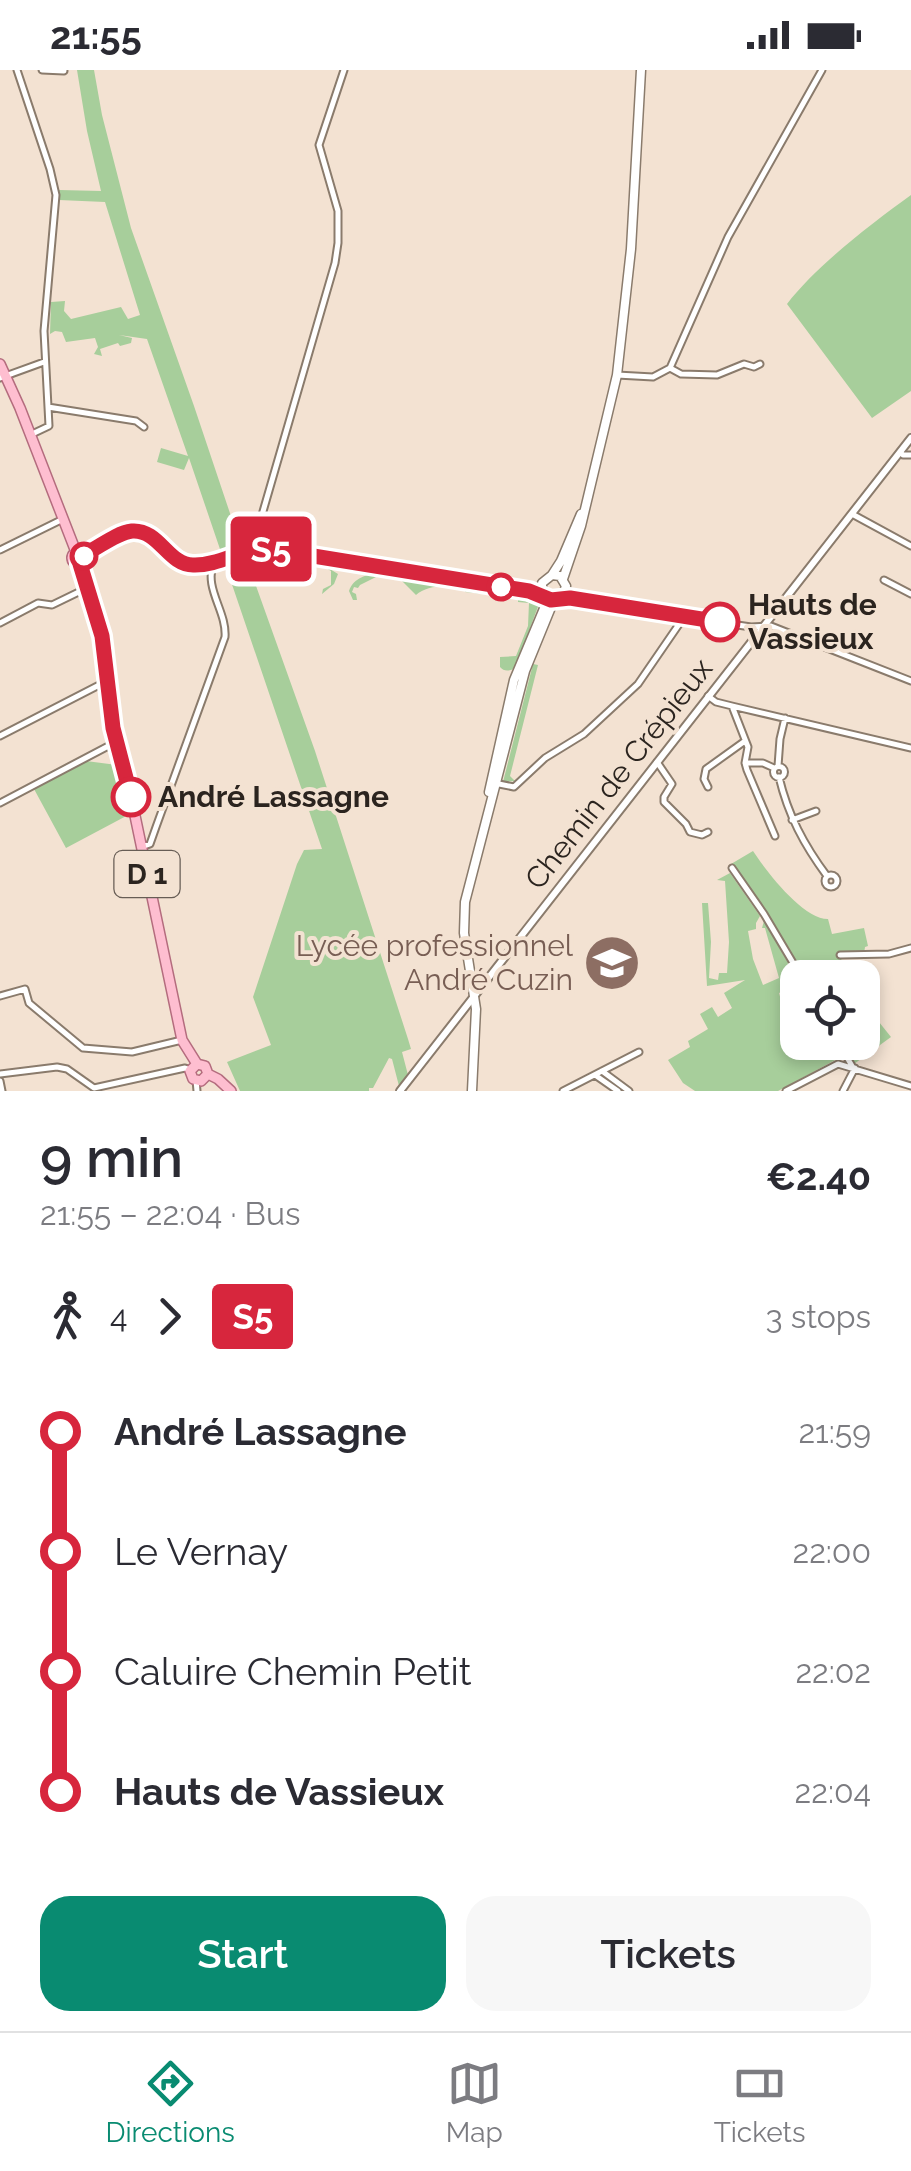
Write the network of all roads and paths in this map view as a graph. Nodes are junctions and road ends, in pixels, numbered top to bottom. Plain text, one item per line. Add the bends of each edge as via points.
1 (19, 70) edge
2 (42, 70) edge
3 (344, 70) edge
4 (641, 70) edge
5 (822, 70) edge
6 (64, 71) edge
7 (44, 362) junction
8 (0, 364) edge
9 (760, 364) dead end
10 (670, 368) junction
11 (618, 375) junction
12 (1, 377) edge
13 (48, 407) junction
14 (144, 428) dead end
15 (30, 436) junction
16 (911, 438) edge
17 (900, 452) junction
18 (911, 455) edge
19 (585, 506) junction
20 (852, 514) junction
21 (63, 519) junction
22 (911, 546) edge
23 (254, 549) junction
24 (0, 550) edge
25 (80, 557) junction
26 (214, 562) junction
27 (552, 575) junction
28 (884, 580) dead end
29 (564, 582) junction
30 (541, 586) junction
31 (87, 588) junction
32 (529, 591) junction
33 (911, 594) edge
34 (552, 599) junction
35 (578, 600) junction
36 (684, 617) junction
37 (0, 623) edge
38 (762, 628) junction
39 (107, 681) junction
40 (911, 681) edge
41 (708, 696) junction
42 (732, 706) junction
43 (785, 718) junction
44 (0, 736) edge
45 (745, 740) junction
46 (116, 742) junction
47 (911, 748) edge
48 (95, 753) junction
49 (119, 756) junction
50 (657, 762) junction
51 (745, 763) junction
52 (776, 767) junction
53 (494, 783) junction
54 (708, 786) dead end
55 (0, 803) edge
56 (816, 811) dead end
57 (792, 820) junction
58 (708, 832) dead end
59 (775, 836) dead end
60 (142, 847) junction
61 (732, 868) dead end
62 (827, 876) dead end
63 (911, 948) edge
64 (840, 955) dead end
65 (791, 960) edge
66 (0, 996) edge
67 (474, 997) junction
68 (458, 1016) junction
69 (475, 1021) junction
70 (182, 1040) junction
71 (639, 1052) dead end
72 (849, 1060) edge
73 (854, 1068) junction
74 (598, 1073) junction
75 (195, 1077) edge
76 (0, 1078) edge
77 (606, 1083) junction
78 (911, 1086) edge
79 (2, 1091) edge
80 (231, 1091) edge
81 (400, 1091) edge
82 (472, 1091) edge
83 (563, 1091) edge
84 (606, 1091) edge
85 (618, 1091) edge
86 (630, 1091) edge
87 (786, 1091) edge
88 (843, 1091) edge

1 - 7 street via 56,195
2 - 6 street
3 - 23 street via 319,145 338,211 338,243
4 - 11 main road
5 - 10 street via 726,241
7 - 12 street
7 - 13 street
8 - 12 main road, D 1
9 - 10 street via 716,375
10 - 11 street via 653,377
11 - 19 main road
12 - 15 main road, D 1
13 - 14 street via 136,421
13 - 15 street via 48,428
15 - 21 main road, D 1
16 - 17 street, Chemin de Crépieux
17 - 18 street
17 - 20 street, Chemin de Crépieux
19 - 27 main road
19 - 29 main road
20 - 22 street
20 - 38 street, Chemin de Crépieux
21 - 24 street
21 - 25 main road, D 1
23 - 26 street
23 - 32 street
25 - 26 street via 136,531 184,564
25 - 31 main road, D 1
26 - 60 street via 210,576 225,637 150,844
27 - 29 main road
27 - 30 main road
28 - 33 street
29 - 34 main road via 565,594
29 - 35 street
30 - 32 street
30 - 34 main road
31 - 37 street
31 - 39 main road, D 1
32 - 34 street
34 - 35 street
34 - 53 main road
35 - 36 street
36 - 38 street
36 - 53 street via 638,684 592,726 514,787
38 - 40 street
38 - 41 street, Chemin de Crépieux
39 - 44 street
39 - 46 main road, D 1
41 - 42 street
41 - 50 street, Chemin de Crépieux
42 - 43 street
42 - 45 street
43 - 47 street
43 - 52 street
45 - 51 street
45 - 54 street via 706,769
46 - 48 street
46 - 49 main road, D 1
48 - 49 street
48 - 55 street
49 - 60 main road, D 1
50 - 58 street via 672,784 664,802 690,832
50 - 67 street, Chemin de Crépieux
51 - 52 street
51 - 59 street
52 - 57 street via 783,768 779,777
53 - 67 main road via 463,915
56 - 57 street
57 - 62 street
60 - 70 main road, D 1
61 - 65 street
63 - 64 street
66 - 70 street via 25,989 29,1003 84,1048 132,1052
67 - 68 street, Chemin de Crépieux
67 - 69 main road
68 - 69 street
68 - 81 street, Chemin de Crépieux
69 - 82 main road
70 - 75 main road, D 1
71 - 74 street
72 - 73 street
73 - 78 street
73 - 87 street via 835,1064
73 - 88 street
74 - 77 street
74 - 83 street
74 - 86 street
75 - 76 street via 185,1068 98,1088 57,1067
75 - 80 main road via 205,1066
76 - 79 street
77 - 84 street
77 - 85 street

